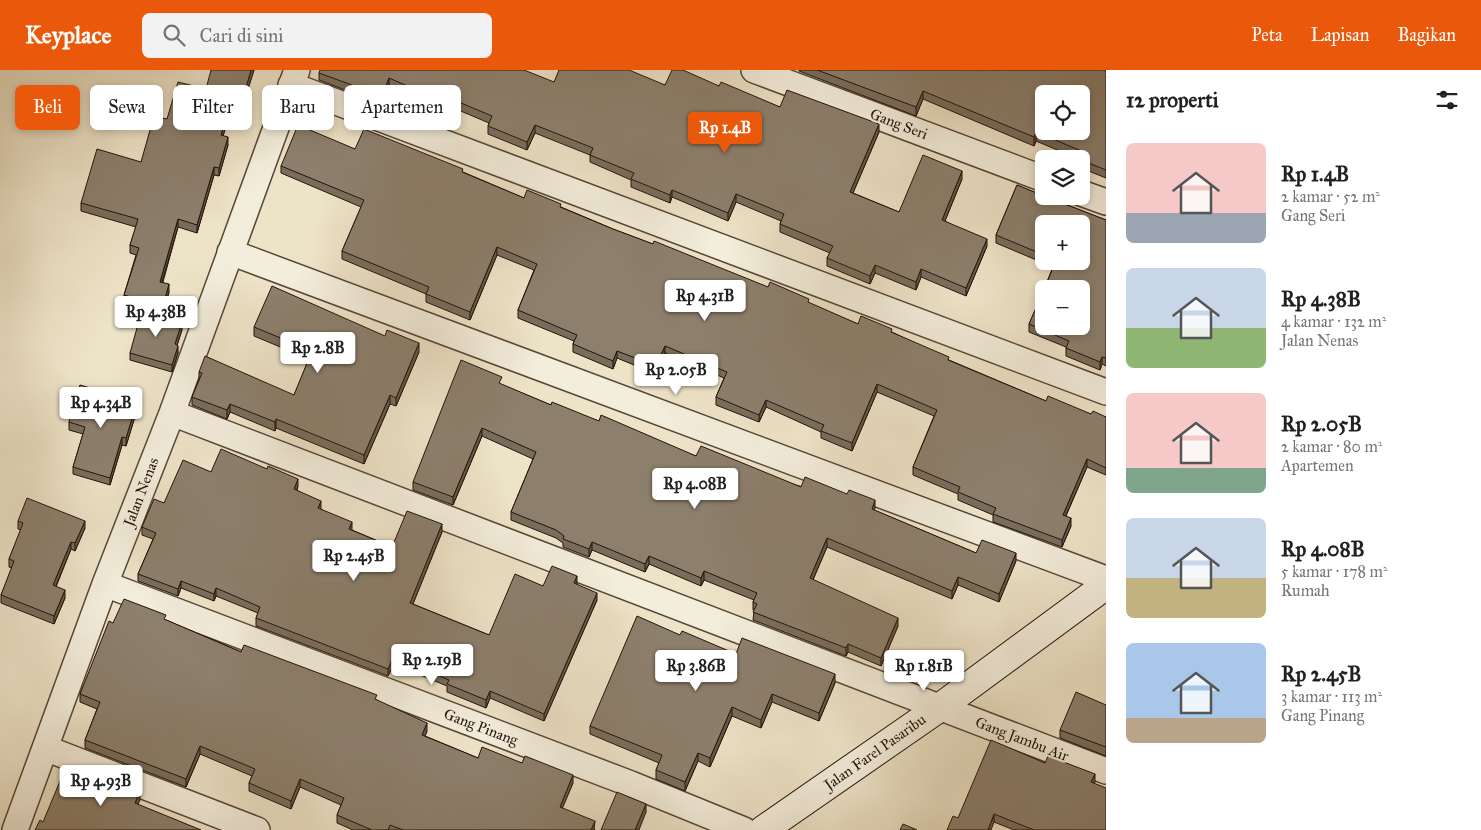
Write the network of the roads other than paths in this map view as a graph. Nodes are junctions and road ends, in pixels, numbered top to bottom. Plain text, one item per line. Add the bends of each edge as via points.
1 (754, 70) edge
2 (294, 77) edge
3 (1035, 176) edge
4 (1090, 196) edge
5 (1106, 202) edge
6 (230, 252) junction
7 (1106, 392) edge
8 (172, 413) junction
9 (1106, 579) edge
10 (105, 584) junction
11 (1106, 585) edge
12 (939, 708) junction
13 (45, 748) junction
14 (1106, 770) edge
15 (15, 830) edge
16 (257, 830) edge
17 (744, 830) edge
18 (763, 830) edge

1 - 3 street, Gang Seri
2 - 6 street, Jalan Nenas
2 - 7 street
4 - 5 street
6 - 8 street, Jalan Nenas
6 - 9 street
8 - 10 street, Jalan Nenas
8 - 12 street, Gang Jambu Air
10 - 13 street, Jalan Nenas
10 - 17 street, Gang Pinang
11 - 12 street, Jalan Farel Pasaribu
12 - 14 street, Gang Jambu Air
12 - 18 street, Jalan Farel Pasaribu
13 - 15 street, Jalan Nenas
13 - 16 street

